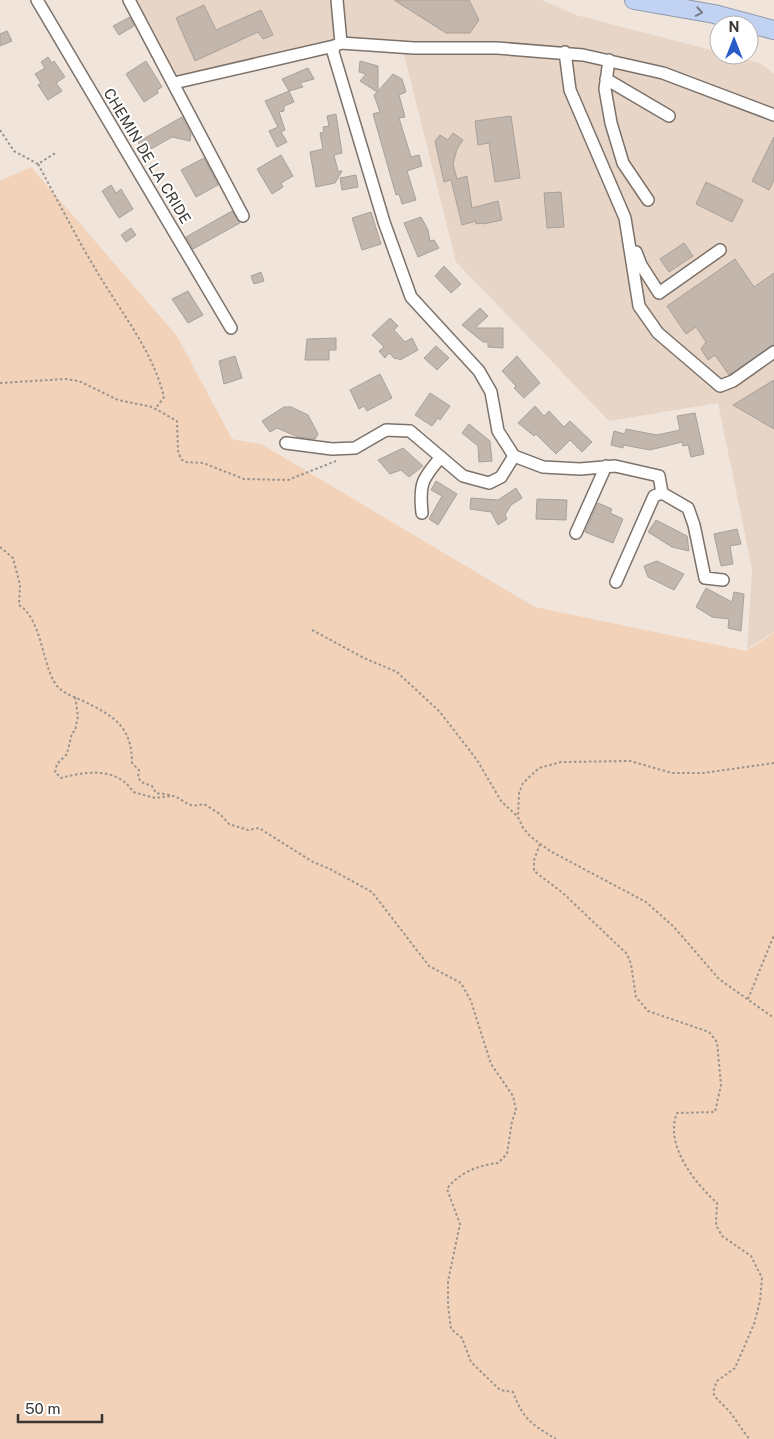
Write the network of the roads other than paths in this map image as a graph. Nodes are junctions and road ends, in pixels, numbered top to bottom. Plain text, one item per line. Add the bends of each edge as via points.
1 (36, 0) edge
2 (130, 0) edge
3 (337, 0) edge
4 (634, 0) edge
5 (774, 30) edge
6 (338, 44) junction
7 (565, 52) junction
8 (609, 60) junction
9 (606, 79) junction
10 (174, 83) junction
11 (774, 115) edge
12 (669, 116) dead end
13 (648, 200) dead end
14 (243, 216) dead end
15 (625, 218) junction
16 (720, 250) dead end
17 (231, 328) dead end
18 (774, 352) edge
19 (286, 443) dead end
20 (514, 456) junction
21 (441, 457) junction
22 (606, 466) junction
23 (662, 493) junction
24 (422, 513) dead end
25 (576, 533) dead end
26 (723, 580) dead end
27 (616, 582) dead end

1 - 17 street, CHEMIN DE LA CRIDE
2 - 10 street
3 - 6 street
4 -> 5 highway via 714,14
6 - 7 street
6 - 10 street
6 - 20 street via 333,52 410,297 479,371 491,392 498,431
7 - 8 street
7 - 15 street via 570,90
8 - 9 street
8 - 11 street via 663,73
9 - 12 street
9 - 13 street via 607,108 623,163
10 - 14 street
15 - 16 street via 640,265 658,293
15 - 18 street via 640,306 658,333 684,357 720,386 733,381
19 - 21 street via 332,449 355,448 386,430 410,430
20 - 21 street via 501,477 489,483 463,476
20 - 22 street via 543,467 580,469
21 - 24 street via 425,476 420,489
22 - 23 street via 660,476
22 - 25 street
23 - 26 street via 688,508 705,578
23 - 27 street via 654,496

